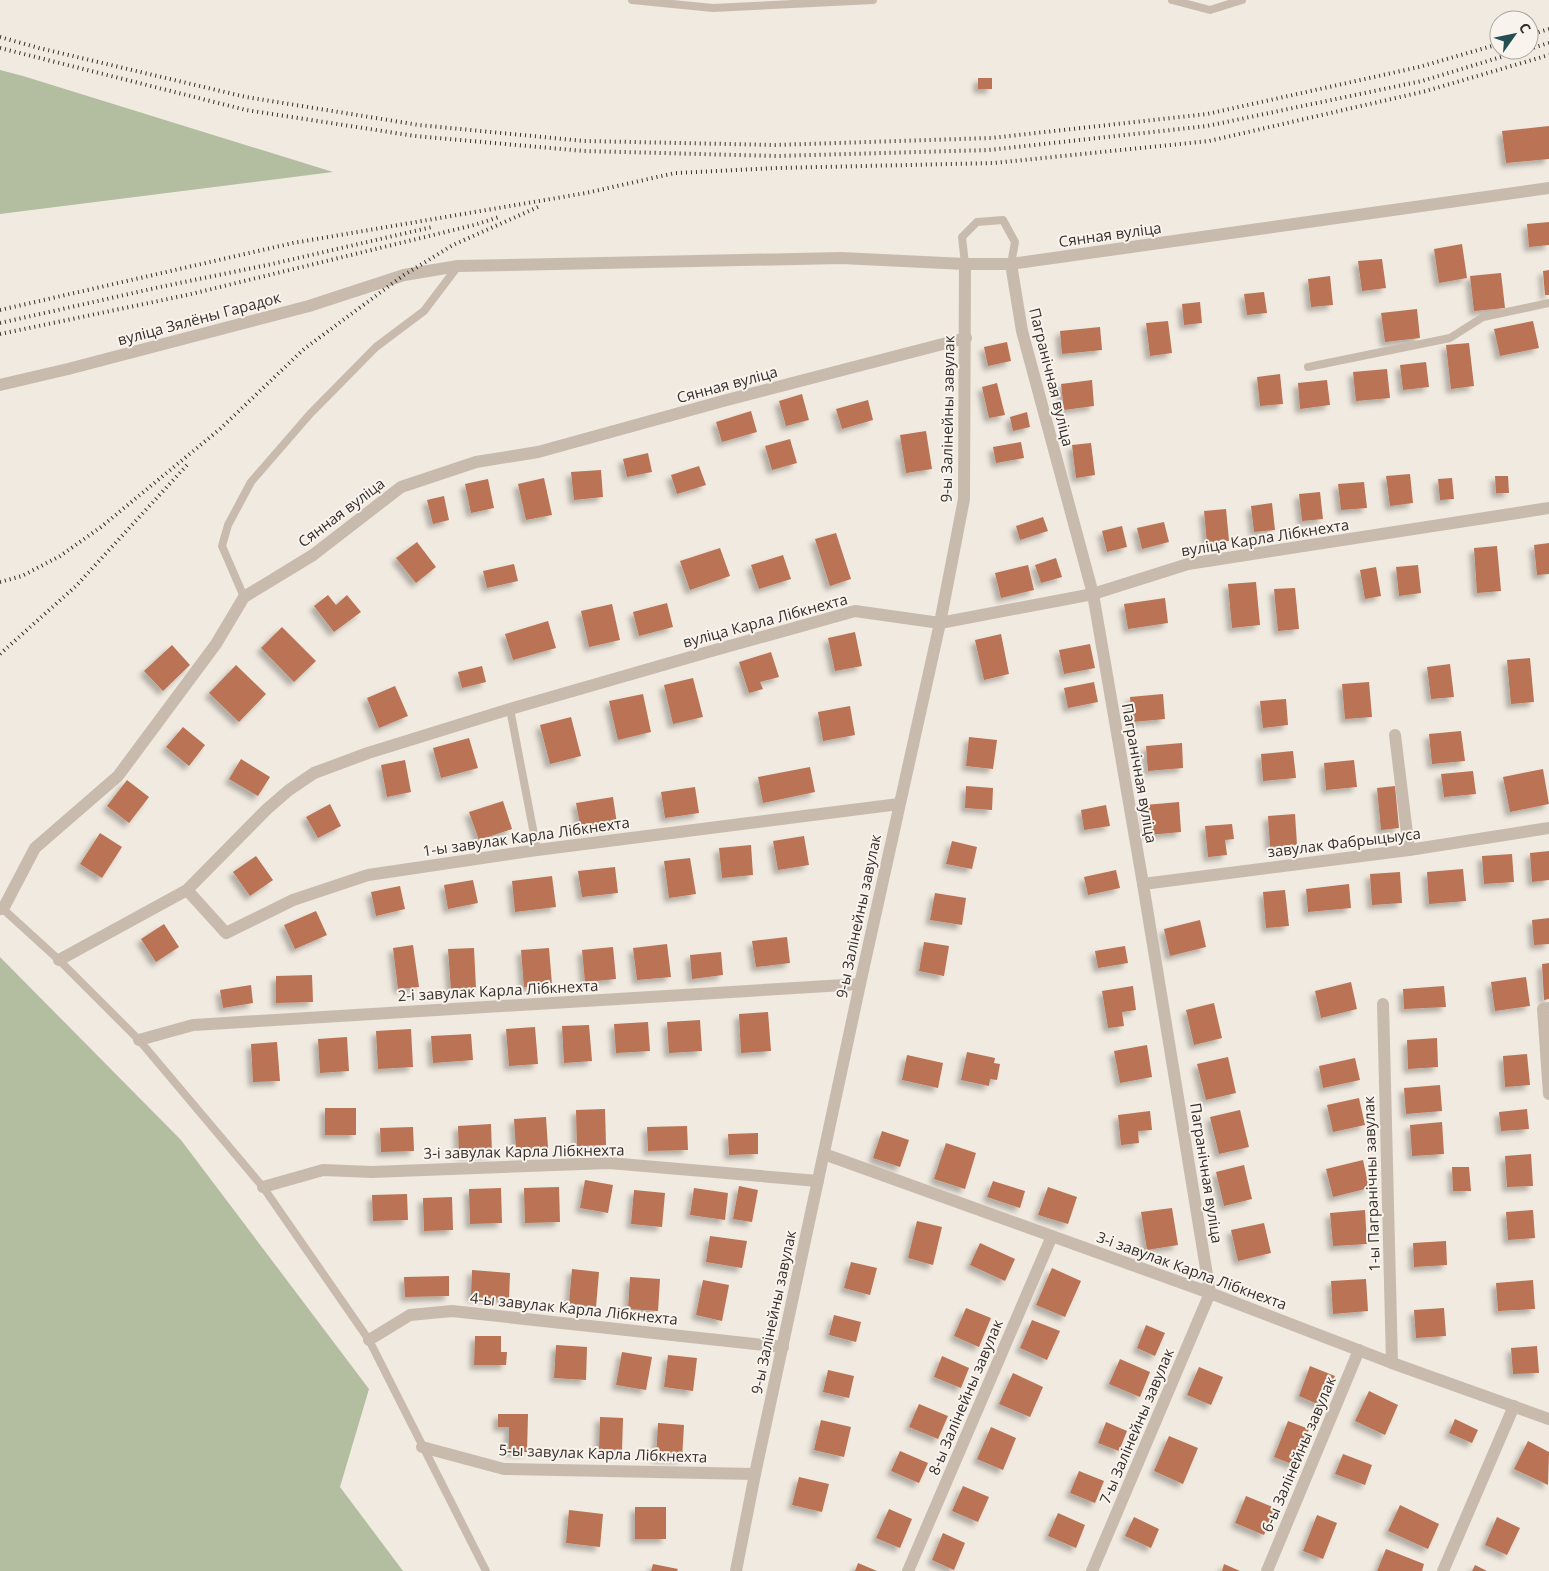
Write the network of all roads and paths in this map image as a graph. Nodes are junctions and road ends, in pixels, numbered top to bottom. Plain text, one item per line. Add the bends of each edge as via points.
1 (632, 0) edge
2 (873, 0) edge
3 (1172, 0) edge
4 (1242, 0) edge
5 (1549, 188) edge
6 (965, 264) junction
7 (1011, 264) junction
8 (458, 266) junction
9 (404, 275) joint
10 (1549, 303) edge
11 (966, 338) junction
12 (1308, 367) dead end
13 (0, 385) edge
14 (1549, 508) edge
15 (1092, 594) junction
16 (244, 597) junction
17 (940, 623) junction
18 (510, 710) junction
19 (1395, 735) dead end
20 (899, 804) junction
21 (1549, 828) edge
22 (537, 850) junction
23 (1409, 850) junction
24 (1143, 884) junction
25 (187, 890) junction
26 (1, 910) edge
27 (59, 960) junction
28 (860, 984) junction
29 (1383, 1004) dead end
30 (1549, 1008) edge
31 (139, 1040) junction
32 (1549, 1094) edge
33 (824, 1154) junction
34 (818, 1181) junction
35 (263, 1187) junction
36 (1052, 1236) junction
37 (1210, 1293) junction
38 (369, 1340) junction
39 (783, 1347) junction
40 (1359, 1350) junction
41 (1392, 1363) junction
42 (1514, 1406) junction
43 (1549, 1419) edge
44 (422, 1447) junction
45 (756, 1474) junction
46 (486, 1571) edge
47 (736, 1571) edge
48 (908, 1571) edge
49 (1092, 1571) edge
50 (1267, 1571) edge
51 (1443, 1571) edge

1 - 2 lane via 713,8
3 - 4 lane via 1210,10
5 - 7 street, Сянная вуліца
6 - 7 street, Сянная вуліца
6 - 7 lane via 962,237 977,222 1003,220 1015,242
6 - 8 street, Сянная вуліца via 841,258
6 - 11 street, 9-ы Залінейны завулак
7 - 15 street, Пагранічная вуліца via 1022,332
8 - 9 street, Сянная вуліца
8 - 16 lane via 424,311 376,347 310,414 251,482 228,525 222,546
9 - 13 street, вуліца Зялёны Гарадок via 299,309
10 - 12 lane via 1483,317 1450,338
11 - 16 street, Сянная вуліца via 538,452 476,462 401,487 313,555
11 - 17 street, 9-ы Залінейны завулак via 964,499
14 - 15 street, вуліца Карла Лібкнехта via 1188,564
15 - 17 street, вуліца Карла Лібкнехта
15 - 24 street, Пагранічная вуліца
16 - 26 street, Сянная вуліца via 216,644 118,776 35,848
17 - 18 street, вуліца Карла Лібкнехта via 855,611
17 - 20 street, 9-ы Залінейны завулак
18 - 22 lane
18 - 25 street, вуліца Карла Лібкнехта via 368,753 314,773 267,809
19 - 23 street
20 - 22 street, 1-ы завулак Карла Лібкнехта
20 - 28 street, 9-ы Залінейны завулак
21 - 23 street, завулак Фабрыцыуса
22 - 25 street, 1-ы завулак Карла Лібкнехта via 368,875 293,900 226,933
23 - 24 street, завулак Фабрыцыуса
24 - 37 street, Пагранічная вуліца
25 - 27 street, вуліца Карла Лібкнехта
26 - 27 lane
27 - 31 lane
28 - 31 street, 2-і завулак Карла Лібкнехта via 193,1025
28 - 33 street, 9-ы Залінейны завулак
29 - 41 street, 1-ы Пагранічны завулак
30 - 32 street via 1543,1009
31 - 35 lane
33 - 34 street, 9-ы Залінейны завулак
33 - 36 street, 3-і завулак Карла Лібкнехта
34 - 35 street, 3-і завулак Карла Лібкнехта via 609,1163 372,1172 323,1170
34 - 39 street, 9-ы Залінейны завулак
35 - 38 lane
36 - 37 street, 3-і завулак Карла Лібкнехта
36 - 48 street, 8-ы Залінейны завулак
37 - 40 street, 3-і завулак Карла Лібкнехта
37 - 49 street, 7-ы Залінейны завулак
38 - 39 street, 4-ы завулак Карла Лібкнехта via 410,1315 452,1311
38 - 44 lane
39 - 45 street, 9-ы Залінейны завулак
40 - 41 street, 3-і завулак Карла Лібкнехта
40 - 50 street, 6-ы Залінейны завулак
41 - 42 street, 3-і завулак Карла Лібкнехта
42 - 43 street, 3-і завулак Карла Лібкнехта
42 - 51 street
44 - 45 street, 5-ы завулак Карла Лібкнехта via 504,1469
44 - 46 lane
45 - 47 street, 9-ы Залінейны завулак

